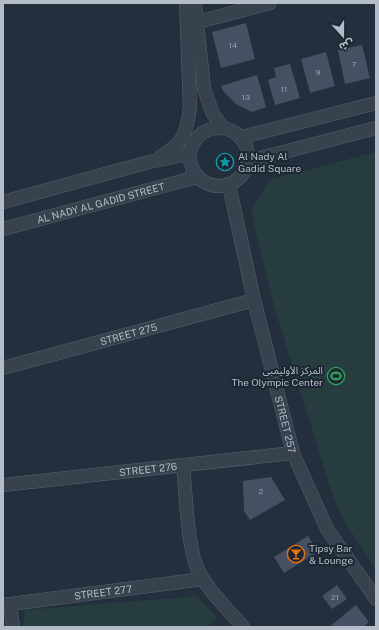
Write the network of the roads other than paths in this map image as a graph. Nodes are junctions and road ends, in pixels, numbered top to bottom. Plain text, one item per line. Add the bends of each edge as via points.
1 (186, 3) edge
2 (195, 3) edge
3 (270, 3) edge
4 (191, 24) junction
5 (376, 103) edge
6 (223, 128) junction
7 (376, 128) edge
8 (242, 138) junction
9 (190, 154) junction
10 (249, 161) junction
11 (149, 162) junction
12 (197, 177) junction
13 (229, 185) junction
14 (3, 202) edge
15 (3, 229) edge
16 (254, 300) junction
17 (3, 368) edge
18 (293, 453) junction
19 (183, 466) junction
20 (3, 485) edge
21 (203, 579) junction
22 (376, 599) edge
23 (7, 604) edge
24 (13, 627) edge
25 (243, 627) edge

1 - 4 street
2 - 4 street
3 - 4 street
4 - 6 street via 204,88 213,114
4 - 11 street via 188,122 183,136 174,149
5 - 8 street
6 - 8 street via 234,131
6 - 9 street via 205,131 192,145
7 - 10 street
8 - 10 street via 249,152
9 - 11 street
9 - 12 street
10 - 13 street via 242,176
11 - 14 street
12 - 13 street via 212,186
12 - 15 street, AL NADY AL GADID STREET
13 - 16 street, STREET 257
16 - 17 street, STREET 275
16 - 18 street, STREET 257
18 - 19 street, STREET 276
18 - 22 street, STREET 257 via 327,529
19 - 20 street, STREET 276
19 - 21 street via 193,555
21 - 23 street, STREET 277
21 - 25 street
23 - 24 street

